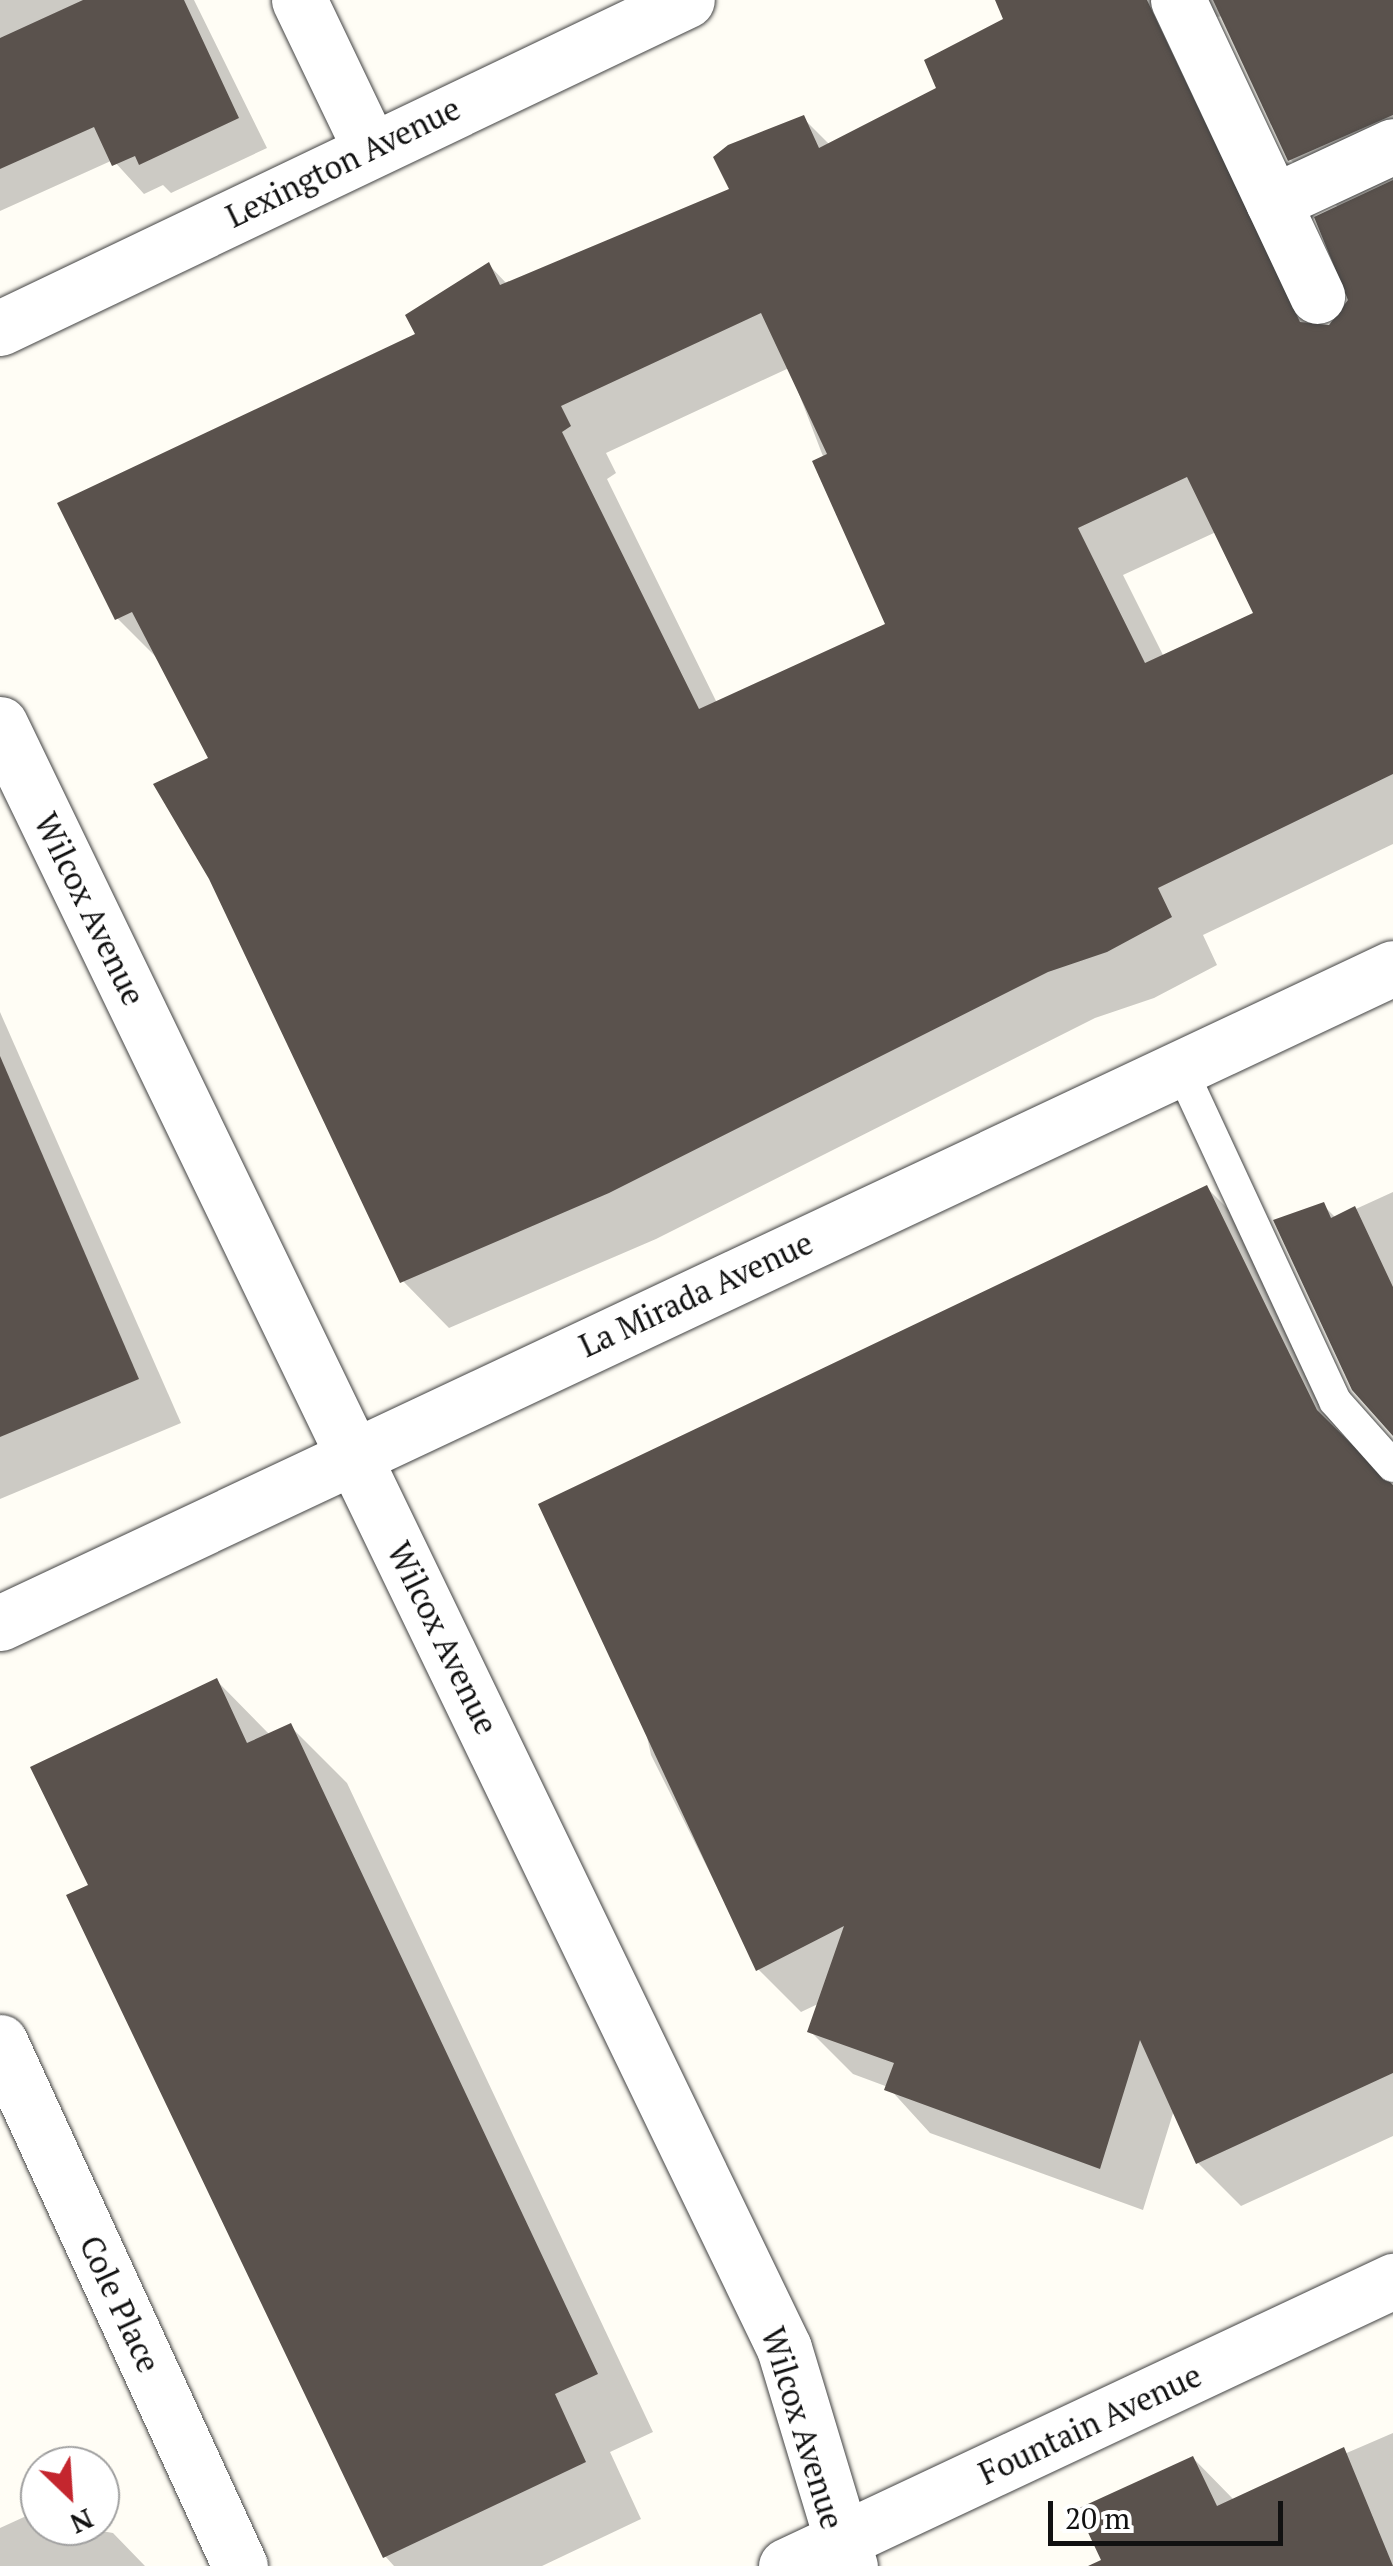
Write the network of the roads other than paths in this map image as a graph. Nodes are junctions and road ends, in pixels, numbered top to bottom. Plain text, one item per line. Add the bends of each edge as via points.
1 (299, 0) edge
2 (687, 0) edge
3 (1178, 0) edge
4 (1393, 146) edge
5 (370, 148) junction
6 (1272, 202) junction
7 (1316, 296) dead end
8 (0, 328) edge
9 (0, 724) edge
10 (1393, 968) edge
11 (1180, 1067) junction
12 (355, 1454) junction
13 (1393, 1466) edge
14 (0, 1624) edge
15 (0, 2042) edge
16 (1393, 2281) edge
17 (844, 2555) edge
18 (240, 2566) edge
19 (786, 2566) edge

1 - 5 street
2 - 5 street, Lexington Avenue
3 - 6 street
4 - 6 street
5 - 8 street, Lexington Avenue
6 - 7 street
9 - 12 street, Wilcox Avenue
10 - 11 street, La Mirada Avenue
11 - 12 street, La Mirada Avenue
11 - 13 lane via 1335,1401
12 - 14 street, La Mirada Avenue
12 - 17 street, Wilcox Avenue via 784,2348
15 - 18 street, Cole Place
16 - 17 street, Fountain Avenue
17 - 19 street, Fountain Avenue

